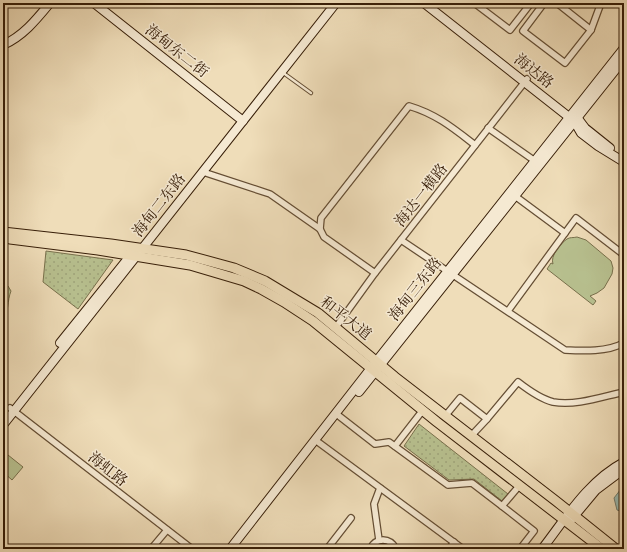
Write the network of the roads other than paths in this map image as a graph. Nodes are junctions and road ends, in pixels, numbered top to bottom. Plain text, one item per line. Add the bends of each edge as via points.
1 (46, 3) edge
2 (50, 3) edge
3 (94, 3) edge
4 (98, 3) edge
5 (331, 3) edge
6 (336, 3) edge
7 (424, 3) edge
8 (430, 3) edge
9 (531, 3) edge
10 (544, 3) edge
11 (557, 3) edge
12 (601, 3) edge
13 (477, 5) dead end
14 (592, 30) junction
15 (3, 41) edge
16 (3, 45) edge
17 (624, 48) edge
18 (623, 61) edge
19 (280, 71) junction
20 (526, 80) junction
21 (311, 93) dead end
22 (573, 117) junction
23 (243, 119) junction
24 (488, 128) junction
25 (475, 145) junction
26 (624, 158) edge
27 (535, 161) junction
28 (624, 162) edge
29 (203, 172) junction
30 (515, 196) junction
31 (320, 229) junction
32 (3, 232) edge
33 (565, 233) junction
34 (3, 238) edge
35 (401, 240) junction
36 (136, 252) junction
37 (624, 255) edge
38 (451, 272) junction
39 (375, 273) junction
40 (508, 311) junction
41 (336, 327) junction
42 (624, 343) edge
43 (376, 366) junction
44 (624, 392) edge
45 (12, 409) junction
46 (424, 410) junction
47 (446, 415) junction
48 (3, 416) edge
49 (339, 416) junction
50 (487, 419) junction
51 (3, 425) edge
52 (472, 436) junction
53 (318, 442) junction
54 (395, 446) junction
55 (624, 462) edge
56 (624, 470) edge
57 (520, 485) junction
58 (380, 488) junction
59 (502, 506) junction
60 (351, 518) dead end
61 (569, 518) junction
62 (167, 530) junction
63 (379, 540) junction
64 (454, 542) junction
65 (151, 549) edge
66 (192, 549) edge
67 (230, 549) edge
68 (234, 549) edge
69 (327, 549) edge
70 (370, 549) edge
71 (396, 549) edge
72 (449, 549) edge
73 (463, 549) edge
74 (520, 549) edge
75 (542, 549) edge
76 (548, 549) edge
77 (602, 549) edge
78 (616, 549) edge

1 - 15 main road via 25,27
2 - 16 main road via 28,29
3 - 23 main road, 海甸东二街
4 - 23 main road, 海甸东二街
5 - 19 main road, 海甸二东路
6 - 19 main road, 海甸二东路
7 - 20 main road, 海达路
8 - 20 main road, 海达路
9 - 13 street via 510,30
10 - 14 street via 523,31 565,63
11 - 14 street
12 - 14 street
17 - 22 main road, 海甸三东路
18 - 22 main road
19 - 21 lane
19 - 23 main road, 海甸二东路
20 - 22 main road, 海达路
20 - 24 street, 海达一横路
22 - 26 main road, 海达路
22 - 27 main road, 海甸三东路
22 - 28 main road, 海达路 via 582,133
22 - 30 main road
23 - 29 main road, 海甸二东路
23 - 36 main road, 海甸二东路
24 - 25 street, 海达一横路
24 - 27 street
25 - 31 street via 440,119 409,106 321,218
25 - 35 street, 海达一横路
27 - 38 main road, 海甸三东路
29 - 31 street via 270,194
29 - 36 main road, 海甸二东路
30 - 33 street
30 - 38 main road
31 - 39 street via 324,237
32 - 36 main road, 和平大道
33 - 37 street via 576,218
33 - 40 street
34 - 36 main road, 和平大道
35 - 38 street
35 - 39 street, 海达一横路
36 - 41 main road, 和平大道 via 186,255 234,268 289,294
36 - 43 main road, 和平大道 via 244,281 284,302
36 - 45 main road, 海甸二东路
38 - 40 street
38 - 43 main road
39 - 41 street, 海达一横路
40 - 42 street via 565,350 584,351
41 - 43 main road, 和平大道
43 - 46 main road, 和平大道
43 - 47 main road, 和平大道 via 401,381
43 - 49 main road
43 - 67 main road
44 - 50 street via 578,402 552,402 518,382
45 - 48 main road, 海甸二东路
45 - 51 main road, 海甸二东路
45 - 62 street, 海虹路
46 - 54 street
46 - 57 main road, 和平大道
47 - 50 street via 460,398
47 - 52 main road, 和平大道
49 - 53 main road
49 - 54 street via 375,444 389,442
50 - 52 street
52 - 61 main road, 和平大道
53 - 58 street
53 - 68 main road
54 - 59 street via 448,485 472,483
55 - 61 main road via 612,469 580,499
56 - 61 main road via 599,487
57 - 59 street
57 - 61 main road, 和平大道
58 - 63 street via 374,504
58 - 64 street
59 - 74 street via 534,531
60 - 69 street
61 - 75 main road
61 - 76 main road
61 - 77 main road, 和平大道
61 - 78 main road, 和平大道
62 - 65 street
62 - 66 street, 海虹路
63 - 70 street
63 - 71 street via 389,541
64 - 72 street
64 - 73 street

